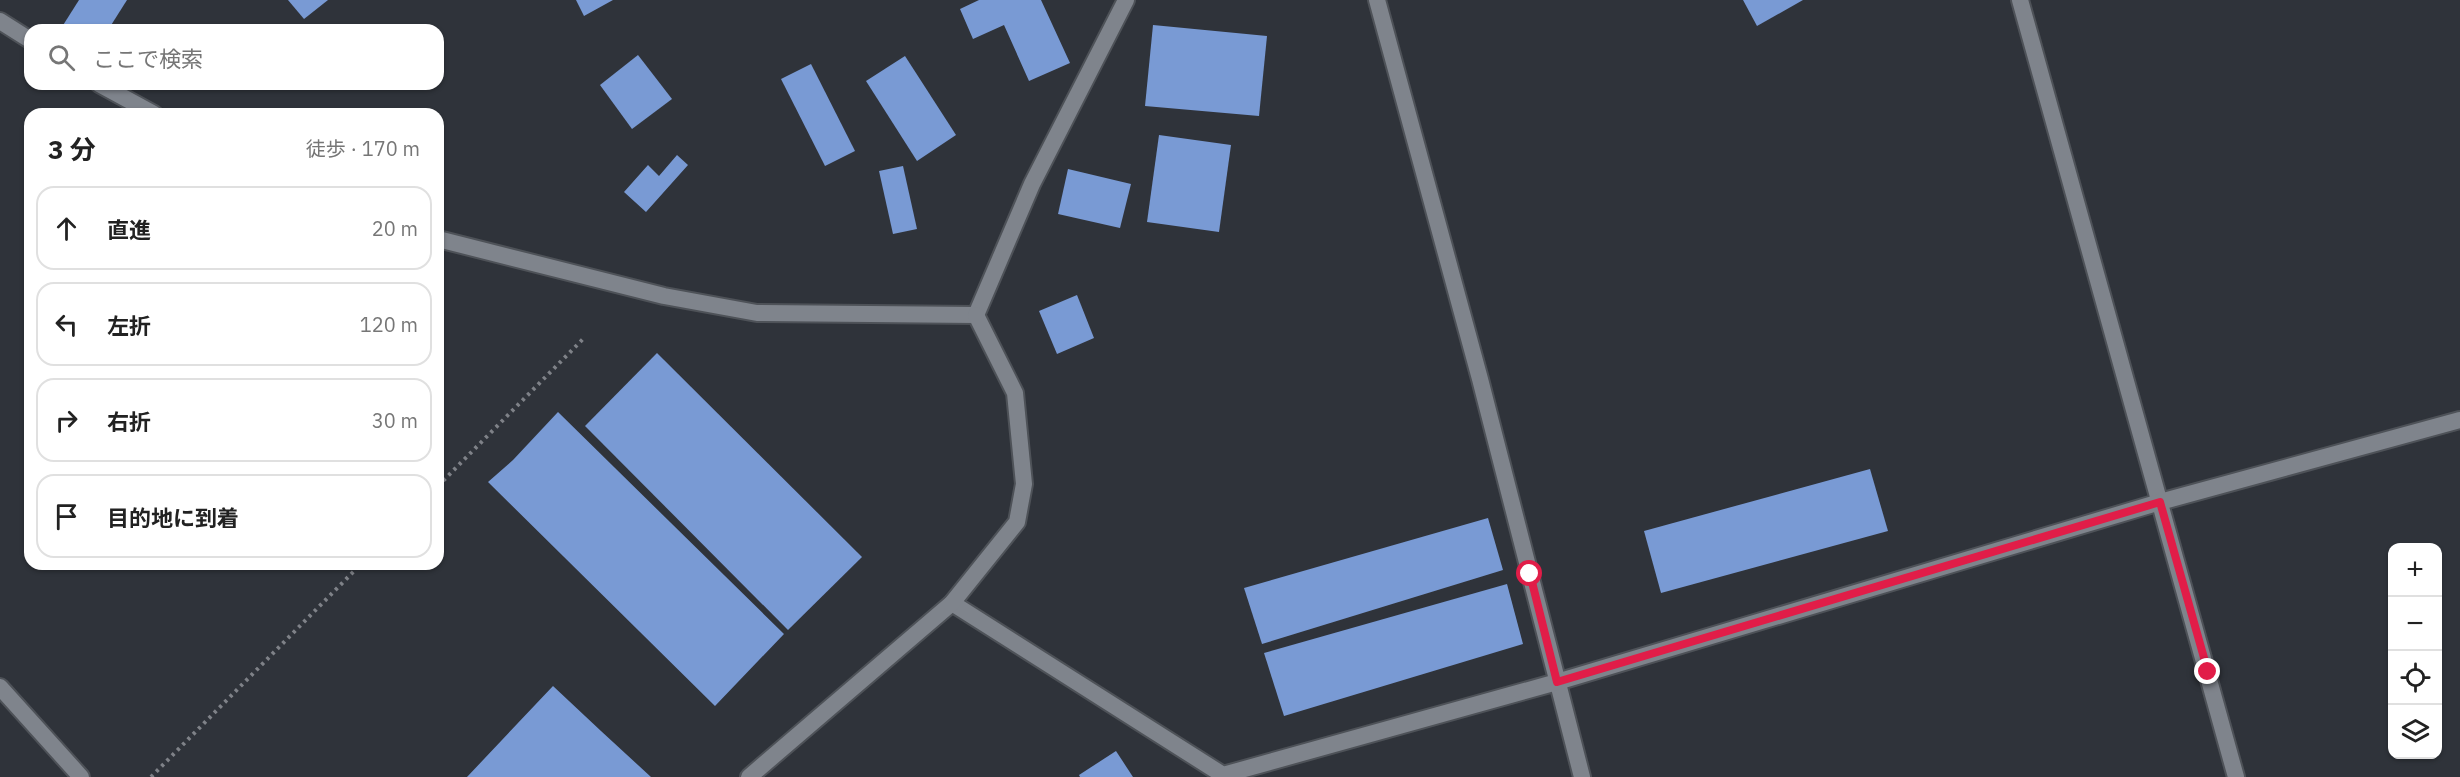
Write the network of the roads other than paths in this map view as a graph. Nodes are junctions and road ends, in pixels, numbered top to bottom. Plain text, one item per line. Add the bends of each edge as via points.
1 (1126, 0) edge
2 (1377, 0) edge
3 (2020, 0) edge
4 (0, 21) edge
5 (24, 36) edge
6 (110, 90) edge
7 (143, 108) edge
8 (444, 241) edge
9 (976, 315) junction
10 (2460, 420) edge
11 (2160, 502) junction
12 (952, 603) junction
13 (1557, 682) junction
14 (0, 687) edge
15 (81, 777) edge
16 (749, 777) edge
17 (1582, 777) edge
18 (2236, 777) edge

1 - 9 street via 1032,184
2 - 13 street
3 - 11 street
4 - 5 street
6 - 7 street
8 - 9 street via 664,296 757,313
9 - 12 street via 1015,393 1024,484 1017,522
10 - 11 street
11 - 13 street
11 - 18 street
12 - 13 street via 1223,775
12 - 16 street
13 - 17 street
14 - 15 street

